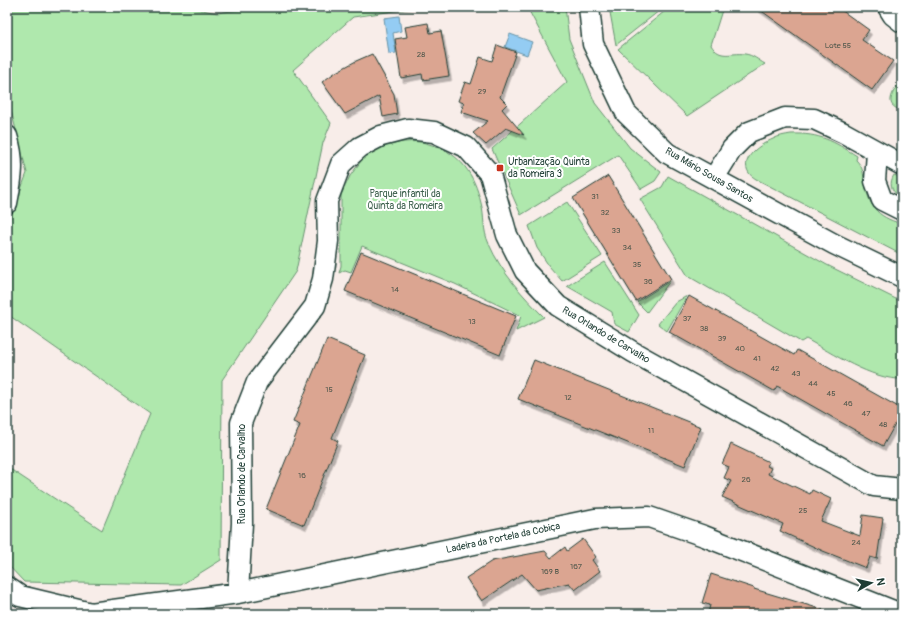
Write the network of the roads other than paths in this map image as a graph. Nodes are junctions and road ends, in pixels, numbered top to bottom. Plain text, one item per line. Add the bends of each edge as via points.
1 (589, 7) edge
2 (7, 136) edge
3 (877, 152) junction
4 (902, 165) edge
5 (714, 178) junction
6 (7, 203) edge
7 (902, 210) edge
8 (902, 277) edge
9 (902, 489) edge
10 (7, 587) edge
11 (238, 593) junction
12 (901, 614) edge

1 - 5 street, Rua Mário Sousa Santos via 593,44 626,113 667,152
2 - 6 street via 13,176
3 - 4 street
3 - 5 street via 814,119 784,118 749,132 732,149
3 - 7 street via 875,181 882,200
5 - 8 street, Rua Mário Sousa Santos via 834,244
9 - 11 street, Rua Orlando de Carvalho via 874,486 633,352 558,306 525,271 507,235 490,174 466,147 434,132 408,129 381,136 360,146 341,164 327,200 328,241 315,306 257,382 241,423 242,523
10 - 11 street, Ladeira da Portela da Cobiça via 20,596 91,613
11 - 12 street, Ladeira da Portela da Cobiça via 595,519 649,517 704,536

